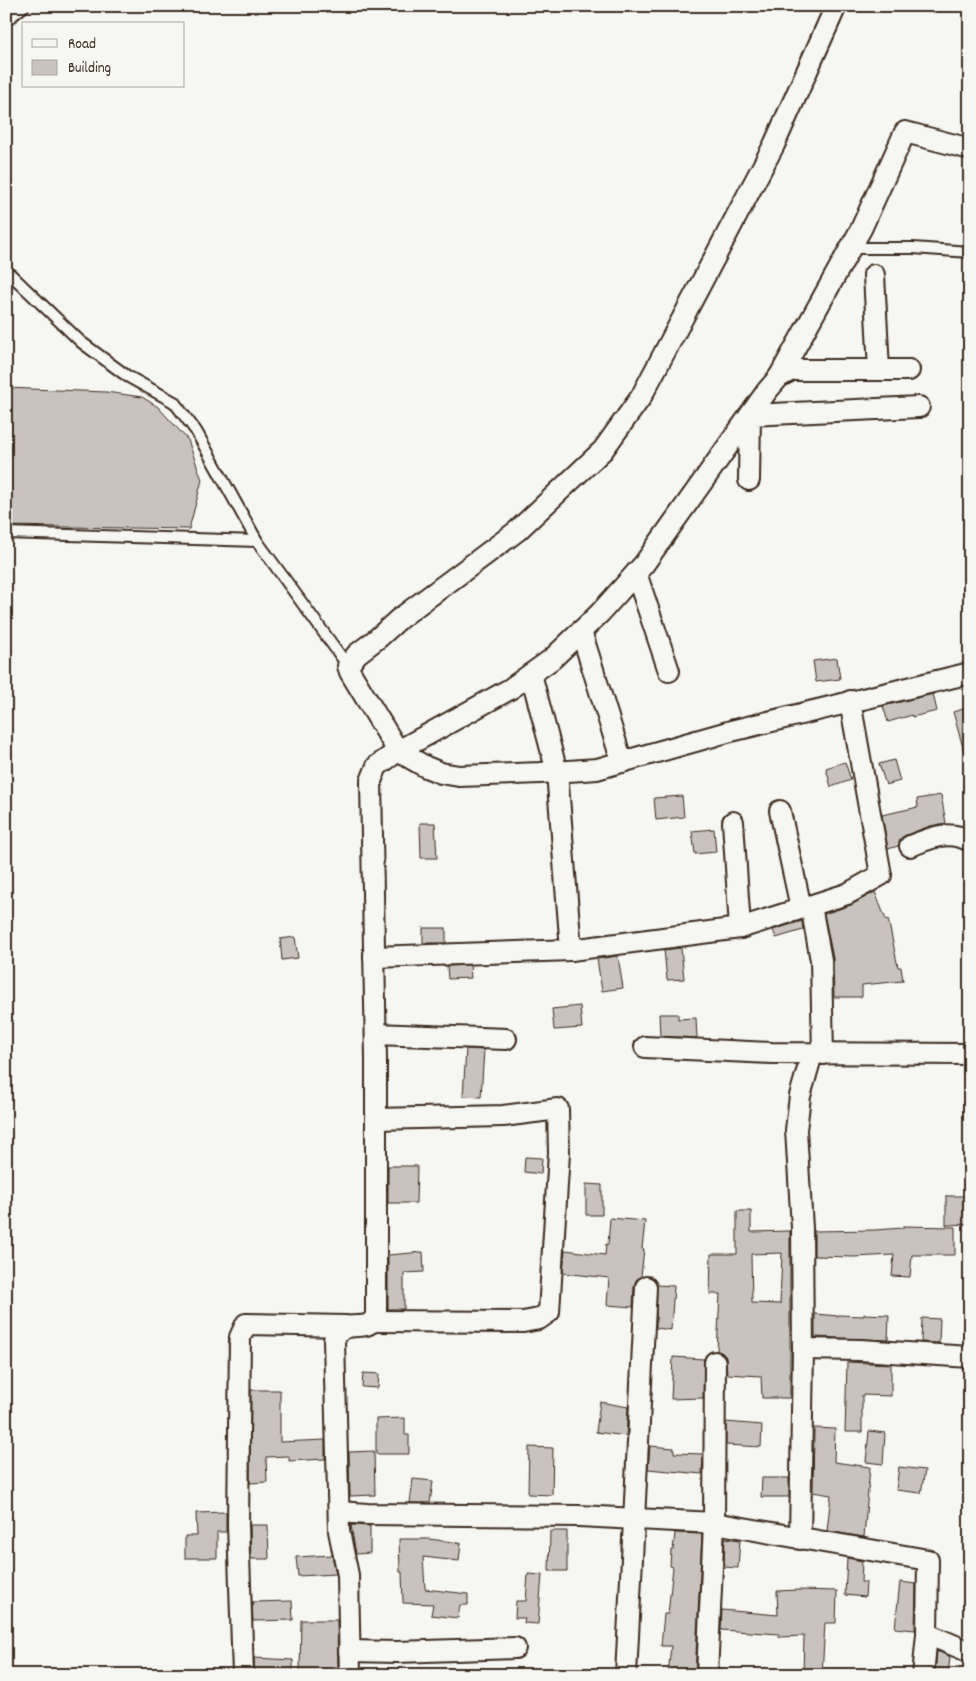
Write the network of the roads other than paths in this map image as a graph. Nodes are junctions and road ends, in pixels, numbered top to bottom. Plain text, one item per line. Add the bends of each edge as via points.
1 (24, 6) edge
2 (836, 6) edge
3 (6, 21) edge
4 (970, 149) edge
5 (851, 248) junction
6 (970, 252) edge
7 (6, 270) edge
8 (874, 275) dead end
9 (879, 370) junction
10 (909, 370) dead end
11 (779, 377) junction
12 (918, 407) dead end
13 (750, 415) junction
14 (749, 480) dead end
15 (6, 533) edge
16 (257, 541) junction
17 (636, 573) junction
18 (581, 631) junction
19 (668, 672) dead end
20 (352, 673) junction
21 (531, 674) junction
22 (970, 674) edge
23 (850, 701) junction
24 (396, 747) junction
25 (622, 762) junction
26 (557, 772) junction
27 (780, 811) dead end
28 (733, 822) dead end
29 (970, 841) edge
30 (910, 846) dead end
31 (806, 907) junction
32 (740, 928) junction
33 (571, 950) junction
34 (374, 957) junction
35 (376, 1034) junction
36 (506, 1039) dead end
37 (645, 1047) dead end
38 (817, 1054) junction
39 (970, 1054) edge
40 (376, 1119) junction
41 (646, 1287) dead end
42 (374, 1321) junction
43 (346, 1326) junction
44 (802, 1349) junction
45 (970, 1357) edge
46 (715, 1362) dead end
47 (339, 1512) junction
48 (633, 1519) junction
49 (714, 1523) junction
50 (800, 1538) junction
51 (927, 1634) junction
52 (516, 1648) dead end
53 (349, 1651) junction
54 (970, 1652) edge
55 (243, 1675) edge
56 (350, 1675) edge
57 (626, 1675) edge
58 (707, 1675) edge
59 (923, 1675) edge

1 - 3 lane
2 - 20 street via 774,144 641,397 620,427 603,450 517,531 357,654
4 - 5 street via 905,132
5 - 6 lane
5 - 11 street
7 - 16 lane via 81,342 127,376 174,402 196,431
8 - 9 street
9 - 10 street
9 - 11 street via 792,370
11 - 13 street
12 - 13 street
13 - 14 street
13 - 17 street
15 - 16 lane
16 - 20 lane
17 - 18 street
17 - 19 street
18 - 21 street
18 - 25 street
20 - 24 street
21 - 24 street via 467,714
21 - 26 street
22 - 23 street
23 - 25 street
23 - 31 street via 881,875 847,894
24 - 26 street via 426,767 459,776
24 - 34 street via 377,766 371,781
25 - 26 street via 597,769
26 - 33 street
27 - 31 street
28 - 32 street
29 - 30 street via 949,834
31 - 32 street
31 - 38 street via 821,960
32 - 33 street
33 - 34 street
34 - 35 street
35 - 36 street
35 - 40 street
37 - 38 street
38 - 39 street
38 - 44 street via 800,1096 796,1130 802,1228
40 - 42 street
40 - 42 street via 504,1116 558,1110 559,1153 549,1312 539,1319 523,1322
41 - 48 street
42 - 43 street via 367,1325
43 - 47 street via 334,1340
43 - 55 street via 246,1324 240,1337 238,1525
44 - 45 street
44 - 50 street
46 - 49 street
47 - 48 street
47 - 53 street via 339,1531 348,1575
48 - 49 street
48 - 57 street
49 - 50 street
49 - 58 street
50 - 51 street via 928,1560
51 - 54 street
51 - 59 street
52 - 53 street
53 - 56 street

